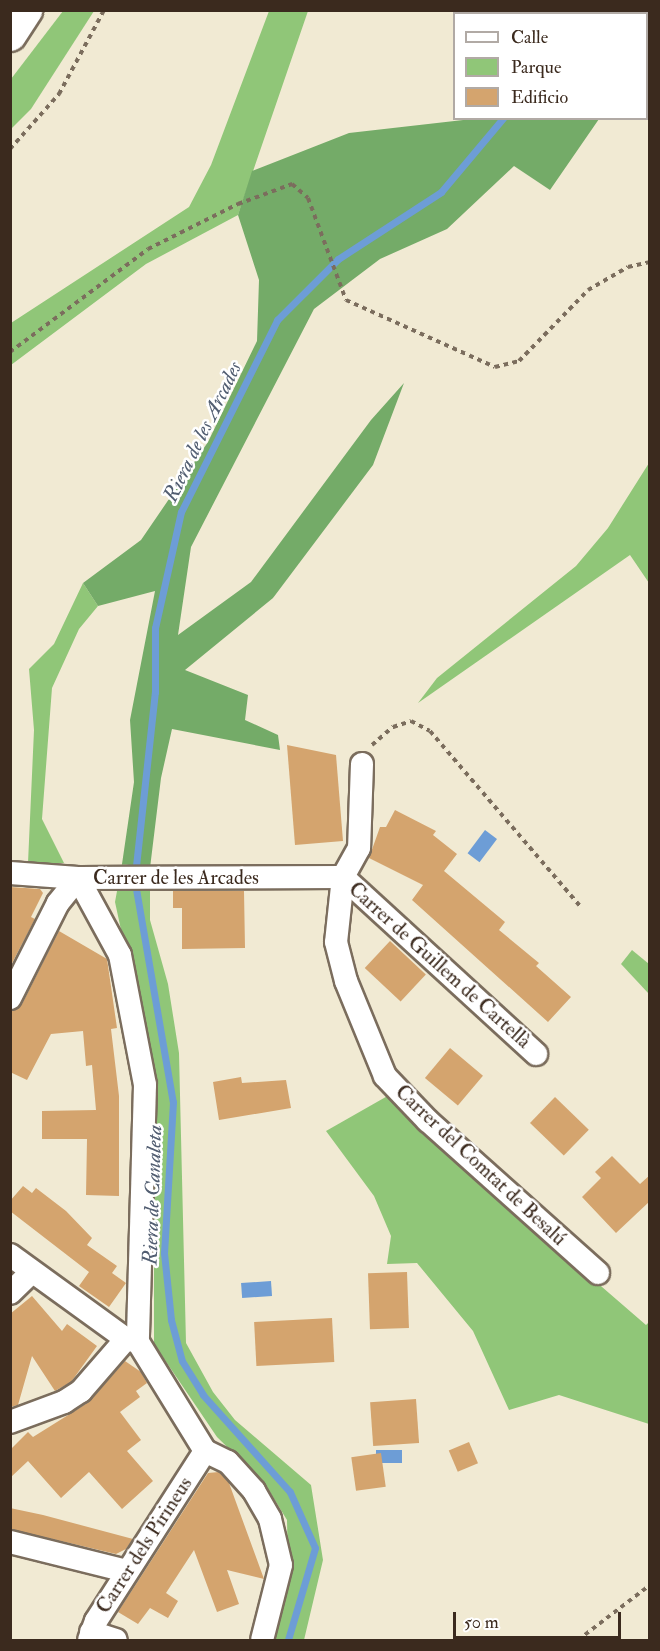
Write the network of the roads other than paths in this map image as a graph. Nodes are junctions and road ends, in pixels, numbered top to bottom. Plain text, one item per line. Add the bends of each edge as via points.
1 (26, 10) edge
2 (10, 35) edge
3 (362, 764) road end
4 (10, 873) edge
5 (343, 877) junction
6 (78, 878) junction
7 (10, 998) edge
8 (536, 1054) dead end
9 (10, 1255) edge
10 (32, 1272) junction
11 (598, 1273) dead end
12 (10, 1293) edge
13 (132, 1341) junction
14 (10, 1422) edge
15 (205, 1451) junction
16 (10, 1542) edge
17 (126, 1571) junction
18 (90, 1636) edge
19 (116, 1641) edge
20 (262, 1641) edge

1 - 2 main road
3 - 5 street via 359,848
4 - 6 street, Carrer de les Arcades
5 - 6 street, Carrer de les Arcades
5 - 8 street, Carrer de Guillem de Cartellà
5 - 11 street, Carrer del Comtat de Besalú via 336,942 346,981 385,1076 428,1121
6 - 7 street via 58,903
6 - 13 street via 120,955 145,1085
9 - 10 street
10 - 12 street
10 - 13 street
13 - 14 street via 81,1390 64,1401
13 - 15 street
15 - 17 street, Carrer dels Pirineus
15 - 20 street via 228,1462 254,1491 270,1519 281,1565
16 - 17 street
17 - 18 street, Carrer dels Pirineus
18 - 19 street

